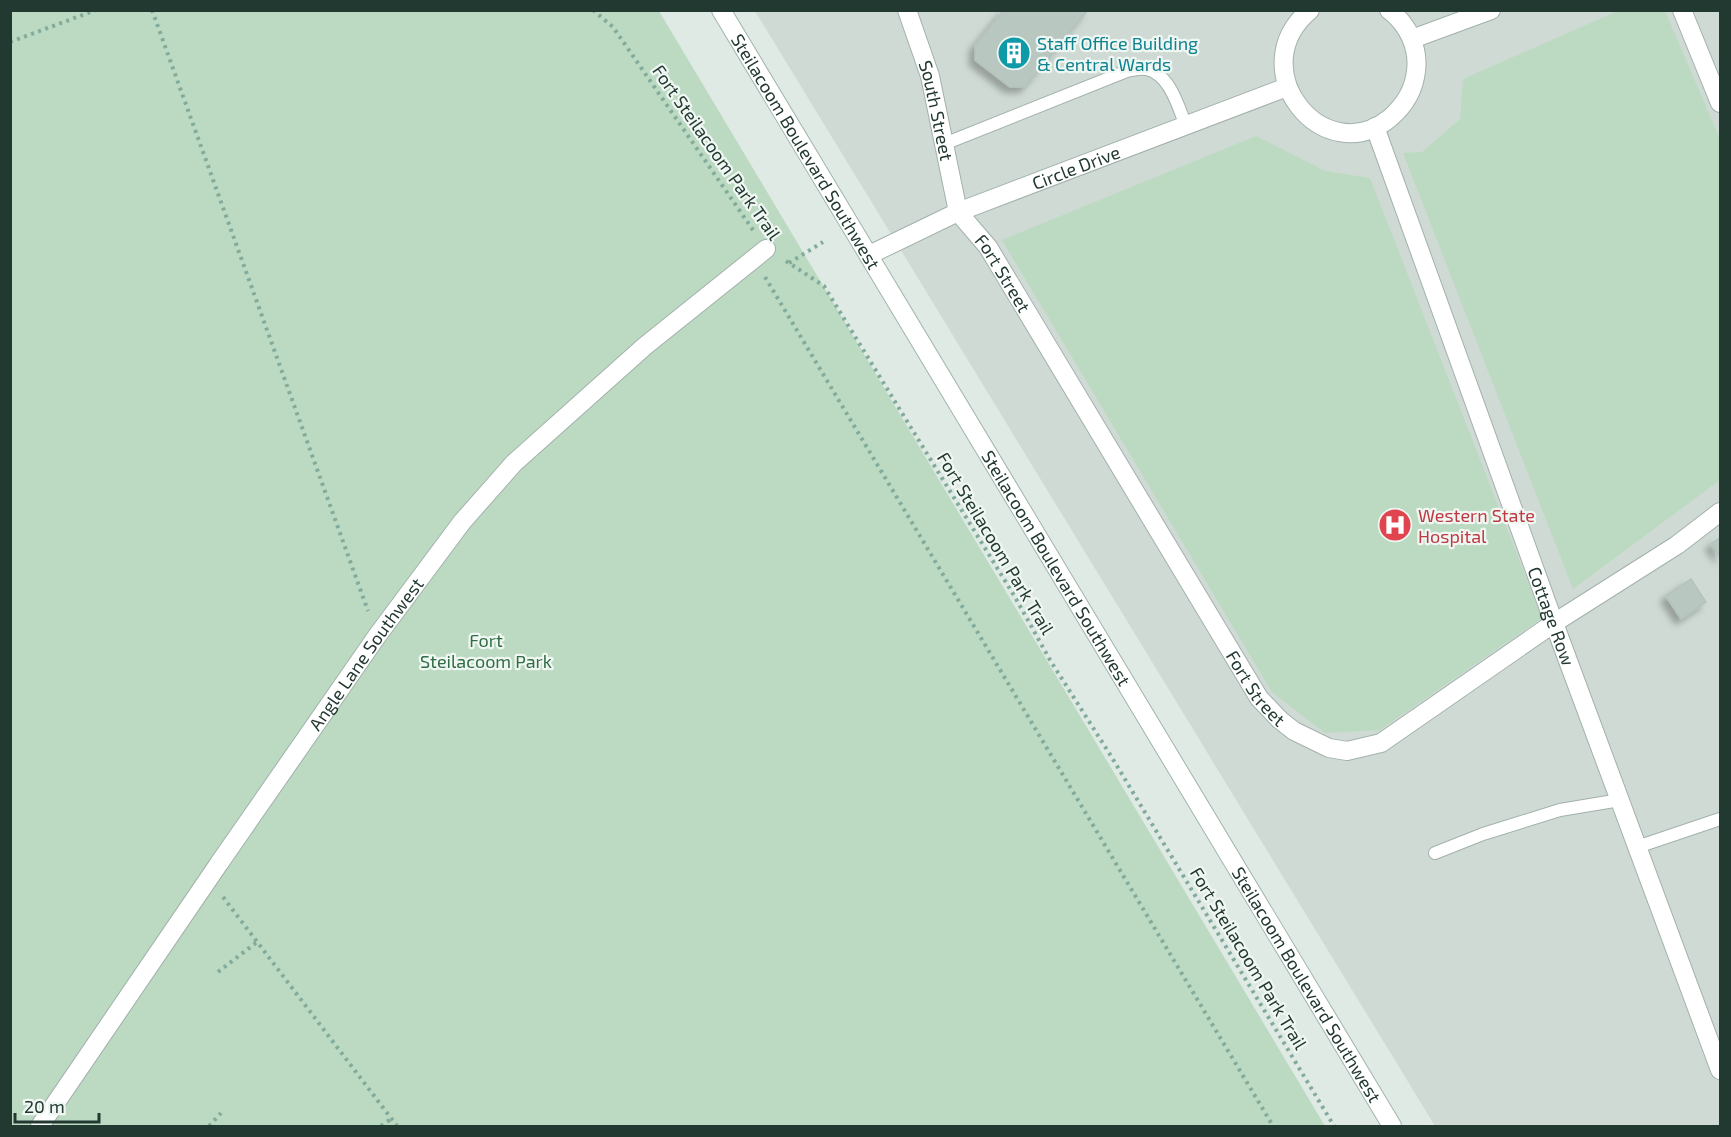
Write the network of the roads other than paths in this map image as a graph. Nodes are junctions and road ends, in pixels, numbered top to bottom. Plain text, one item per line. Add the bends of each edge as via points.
1 (721, 10) edge
2 (907, 10) edge
3 (1310, 10) edge
4 (1389, 10) edge
5 (1491, 10) edge
6 (1682, 10) edge
7 (1412, 39) junction
8 (1287, 87) junction
9 (1720, 103) edge
10 (1186, 126) junction
11 (1375, 127) junction
12 (944, 144) junction
13 (958, 212) junction
14 (760, 254) road end
15 (869, 255) junction
16 (1720, 512) edge
17 (1554, 623) junction
18 (1620, 800) junction
19 (1720, 819) edge
20 (1637, 847) junction
21 (1435, 853) dead end
22 (1720, 1070) edge
23 (40, 1126) edge
24 (1392, 1126) edge

1 - 15 street, Steilacoom Boulevard Southwest
2 - 12 street, South Street via 930,76
3 - 8 street via 1292,30 1286,44 1283,66
4 - 7 street
5 - 7 street
6 - 9 street
7 - 11 street via 1417,65 1412,91 1397,112
8 - 10 street, Circle Drive
8 - 11 street via 1299,108 1317,123 1352,132
10 - 12 lane via 1167,84 1156,73 1144,69 1127,71
10 - 13 street, Circle Drive
11 - 17 street, Cottage Row
12 - 13 street, South Street
13 - 15 street, Circle Drive
13 - 17 street, Fort Street via 988,247 1259,698 1294,731 1329,748 1347,751 1381,743
14 - 23 street, Angle Lane Southwest via 645,346 514,463 462,522 377,636
15 - 24 street, Steilacoom Boulevard Southwest
16 - 17 street, Fort Street
17 - 18 street, Cottage Row
18 - 20 street, Cottage Row
18 - 21 lane via 1560,810
19 - 20 lane
20 - 22 street, Cottage Row

